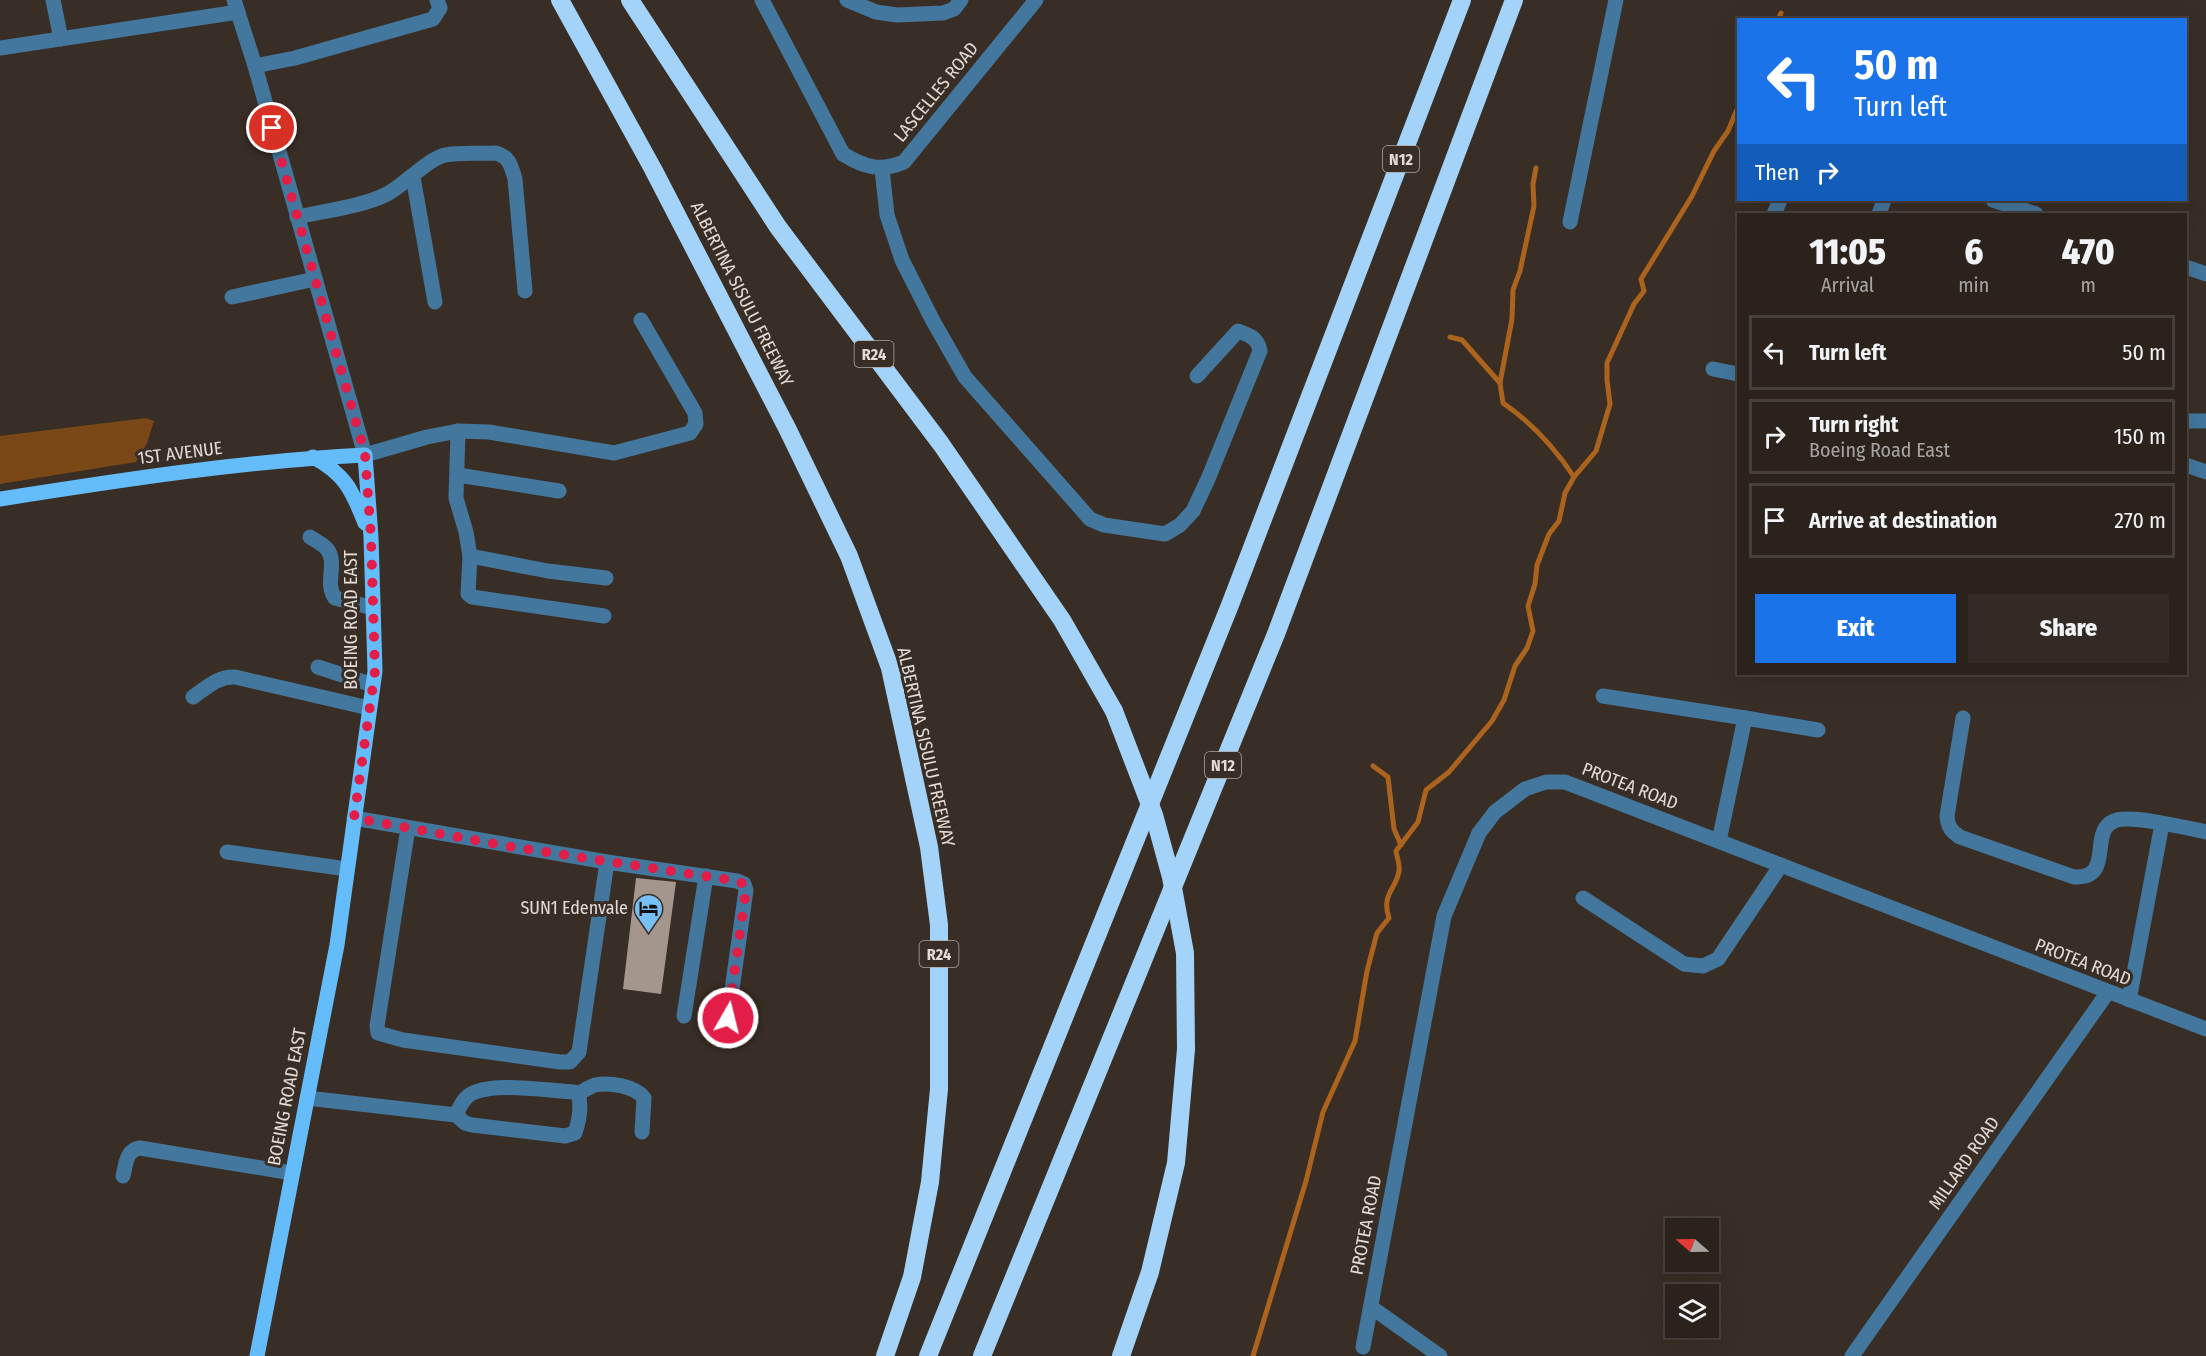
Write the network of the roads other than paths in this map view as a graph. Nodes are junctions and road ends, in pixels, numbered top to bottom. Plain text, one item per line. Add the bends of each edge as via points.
1 (53, 0) edge
2 (437, 0) edge
3 (560, 0) edge
4 (630, 0) edge
5 (762, 0) edge
6 (847, 0) edge
7 (905, 0) edge
8 (961, 0) edge
9 (1036, 0) edge
10 (1462, 0) edge
11 (1514, 0) edge
12 (1616, 0) edge
13 (236, 6) edge
14 (920, 14) junction
15 (61, 39) junction
16 (0, 48) edge
17 (255, 66) junction
18 (882, 169) junction
19 (413, 177) junction
20 (1996, 201) edge
21 (2033, 213) edge
22 (297, 218) junction
23 (1570, 222) dead end
24 (2187, 267) edge
25 (2206, 274) edge
26 (315, 279) junction
27 (525, 291) dead end
28 (232, 297) dead end
29 (435, 302) dead end
30 (641, 320) dead end
31 (1713, 369) dead end
32 (1737, 374) edge
33 (1197, 376) dead end
34 (2187, 421) edge
35 (2206, 421) edge
36 (459, 430) junction
37 (365, 454) junction
38 (313, 457) junction
39 (2187, 465) edge
40 (2206, 472) edge
41 (458, 475) junction
42 (559, 491) dead end
43 (0, 499) edge
44 (310, 537) dead end
45 (371, 537) junction
46 (470, 556) junction
47 (606, 578) dead end
48 (373, 608) junction
49 (604, 616) dead end
50 (318, 667) dead end
51 (373, 686) junction
52 (1603, 696) dead end
53 (193, 697) dead end
54 (369, 708) junction
55 (1745, 718) junction
56 (1963, 718) dead end
57 (1818, 730) dead end
58 (354, 818) junction
59 (2162, 824) junction
60 (408, 828) junction
61 (2206, 832) edge
62 (1719, 841) junction
63 (227, 852) dead end
64 (607, 862) junction
65 (1781, 865) junction
66 (347, 869) junction
67 (706, 876) junction
68 (1583, 898) dead end
69 (2108, 992) junction
70 (2129, 1000) junction
71 (684, 1016) dead end
72 (728, 1018) dead end
73 (2206, 1029) edge
74 (578, 1094) junction
75 (307, 1098) junction
76 (456, 1115) junction
77 (642, 1132) dead end
78 (292, 1173) junction
79 (123, 1176) dead end
80 (1371, 1307) junction
81 (1364, 1347) dead end
82 (257, 1356) edge
83 (885, 1356) edge
84 (928, 1356) edge
85 (982, 1356) edge
86 (1121, 1356) edge
87 (1440, 1356) edge
88 (1852, 1356) edge

1 - 15 street
2 - 17 street via 440,8 433,19
3 - 83 highway, ALBERTINA SISULU FREEWAY / R24 via 654,169 788,430 849,556 890,668 929,847 939,925 939,1089 930,1182 912,1277
4 - 86 highway, R24, bridge via 778,226 941,444 1062,620 1114,711 1154,814 1185,953 1186,1049 1176,1163 1150,1272
5 - 18 street via 843,154 858,163
6 - 14 street via 876,12
7 - 14 street
8 - 14 street via 954,9 943,13
9 - 18 street, LASCELLES ROAD via 904,162
10 - 84 highway, N12 via 1230,605
11 - 85 highway, N12 via 1272,645
12 - 23 street
13 - 15 street
13 - 17 street, BOEING ROAD EAST
15 - 16 street
17 - 22 street, BOEING ROAD EAST
18 - 33 street via 887,215 902,260 965,377 1090,519 1104,525 1165,534 1193,510 1260,351 1259,344 1238,331
19 - 22 street via 374,199
19 - 27 street via 445,155 496,153 508,159 515,179
19 - 29 street
20 - 21 street
22 - 26 street, BOEING ROAD EAST
24 - 25 street
26 - 28 street
26 - 37 street, BOEING ROAD EAST
30 - 36 street via 695,413 696,424 690,433 614,453
31 - 32 street
34 - 35 street
36 - 37 street
36 - 41 street
37 - 38 main road, 1ST AVENUE
37 - 45 main road, BOEING ROAD EAST
38 - 43 main road, 1ST AVENUE via 153,475
38 - 45 main road via 330,466 343,480
39 - 40 street
41 - 42 street
41 - 46 street via 456,498
44 - 48 street via 331,556 329,580 335,598
45 - 48 main road, BOEING ROAD EAST
46 - 47 street
46 - 49 street via 467,589 472,597
48 - 51 main road, BOEING ROAD EAST
50 - 51 street
51 - 54 main road, BOEING ROAD EAST
52 - 55 street
53 - 54 street via 227,676
54 - 58 main road, BOEING ROAD EAST
55 - 57 street
55 - 62 street
56 - 59 street via 1947,816 1948,825 1960,837 2084,878 2093,873 2103,835 2114,821
58 - 60 street
58 - 66 main road, BOEING ROAD EAST
59 - 61 street
59 - 70 street
60 - 64 street
60 - 64 street via 377,1026 378,1033 403,1040 570,1062 579,1052
62 - 65 street, PROTEA ROAD
62 - 80 street, PROTEA ROAD via 1565,782 1546,782 1525,789 1495,812 1479,833 1444,916
63 - 66 street
64 - 67 street
65 - 68 street via 1718,959 1703,966 1684,964
65 - 69 street, PROTEA ROAD
66 - 75 main road, BOEING ROAD EAST via 337,945
67 - 71 street
67 - 72 street via 737,881 746,890
69 - 70 street, PROTEA ROAD
69 - 88 street, MILLARD ROAD
70 - 73 street, PROTEA ROAD
74 - 76 street via 510,1087 480,1090 470,1094
74 - 76 street via 575,1133 565,1136 465,1124
74 - 77 street via 601,1084 634,1089 644,1098
75 - 76 street
75 - 78 main road, BOEING ROAD EAST
78 - 79 street via 140,1148 129,1154
78 - 82 main road, BOEING ROAD EAST
80 - 81 street, PROTEA ROAD
80 - 87 street

